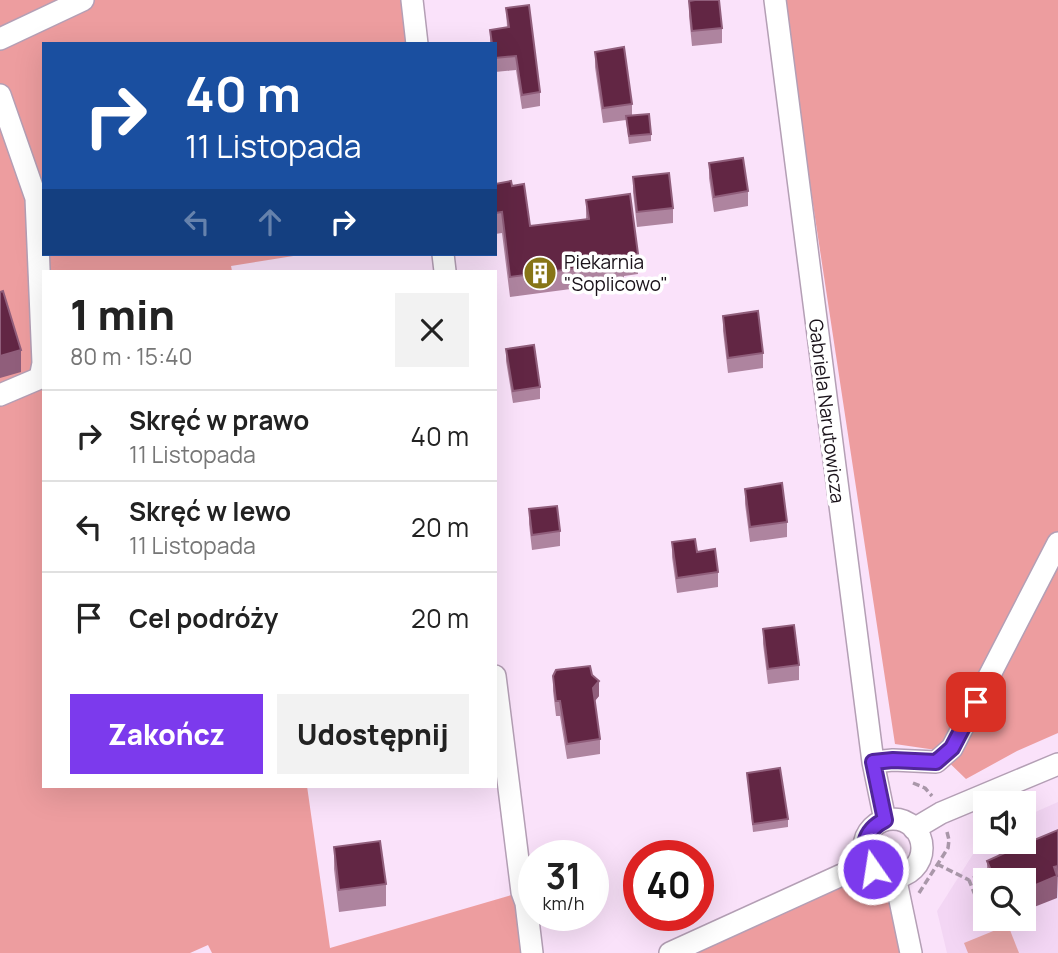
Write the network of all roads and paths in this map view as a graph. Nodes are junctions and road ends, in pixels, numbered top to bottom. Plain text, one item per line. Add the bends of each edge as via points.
1 (83, 0) edge
2 (412, 0) edge
3 (775, 0) edge
4 (0, 38) edge
5 (417, 42) edge
6 (0, 95) edge
7 (42, 339) edge
8 (42, 368) edge
9 (0, 395) edge
10 (1058, 543) edge
11 (497, 692) edge
12 (873, 762) junction
13 (1058, 764) edge
14 (885, 820) junction
15 (945, 824) dead end
16 (914, 829) junction
17 (868, 863) junction
18 (937, 864) junction
19 (999, 867) edge
20 (895, 876) junction
21 (968, 880) junction
22 (973, 892) edge
23 (915, 898) dead end
24 (532, 953) edge
25 (670, 953) edge
26 (911, 953) edge

1 - 4 street
2 - 5 street
3 - 12 street, Gabriela Narutowicza
6 - 7 street via 36,198
8 - 9 street via 40,378
10 - 12 street via 952,748 936,762
11 - 24 street
12 - 14 street, Gabriela Narutowicza
13 - 16 street
14 - 16 street via 903,821
14 - 17 street via 866,837
15 - 18 path via 948,848
16 - 20 street via 921,843 919,859 909,872
17 - 20 street via 879,873
17 - 25 street
18 - 21 path
18 - 23 path
19 - 21 path
20 - 26 street
21 - 22 path

